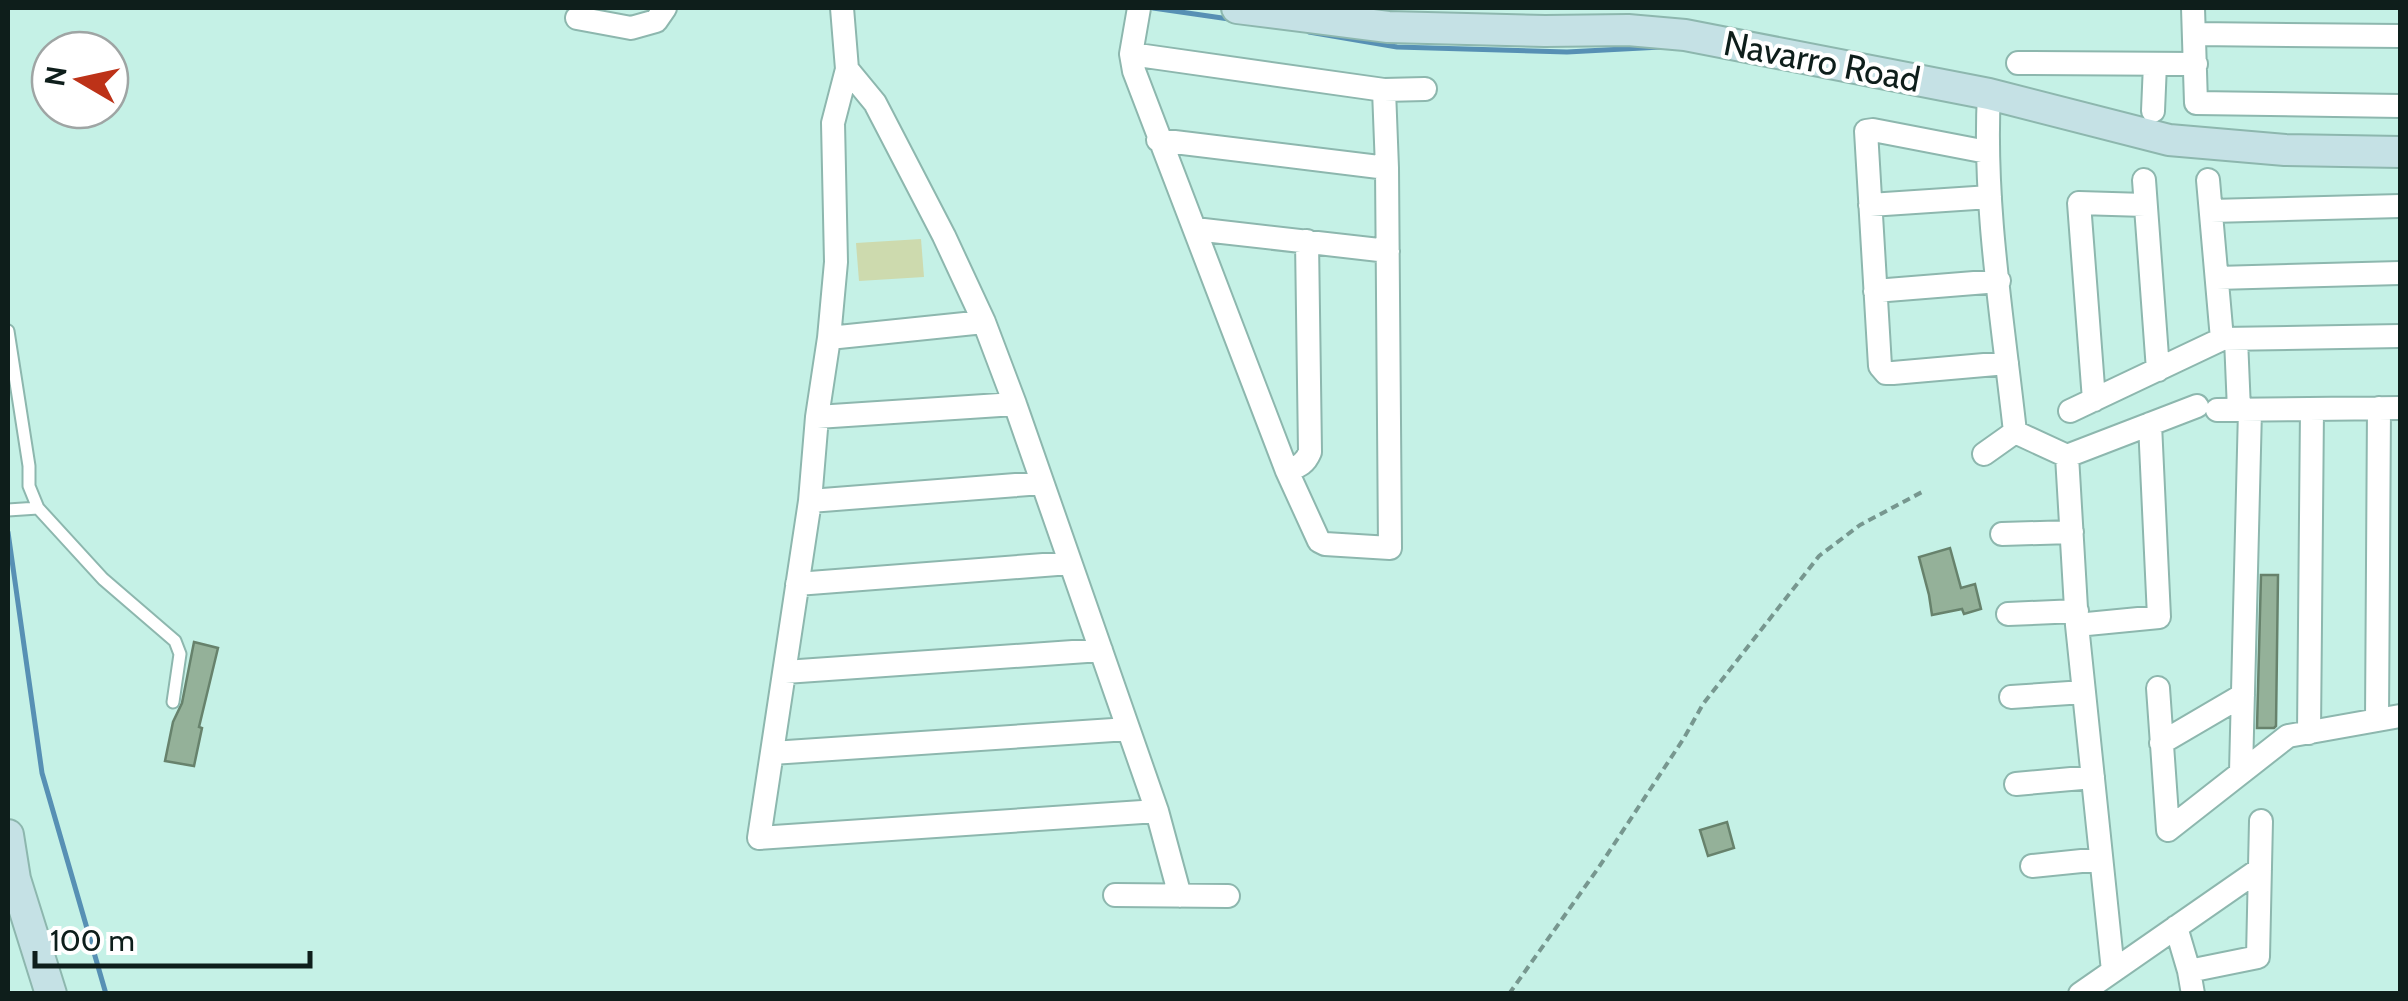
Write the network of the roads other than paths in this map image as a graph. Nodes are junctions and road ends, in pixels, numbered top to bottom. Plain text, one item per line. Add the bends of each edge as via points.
1 (666, 8) edge
2 (842, 8) edge
3 (1238, 8) edge
4 (2193, 8) edge
5 (1139, 9) edge
6 (576, 18) dead end
7 (2194, 34) junction
8 (2400, 36) edge
9 (1131, 54) junction
10 (2018, 63) dead end
11 (2155, 64) junction
12 (2196, 64) junction
13 (847, 69) junction
14 (1425, 89) dead end
15 (1384, 90) junction
16 (1989, 94) junction
17 (2400, 106) edge
18 (2153, 111) dead end
19 (1158, 140) junction
20 (1987, 152) junction
21 (2400, 152) edge
22 (1387, 168) junction
23 (2144, 180) dead end
24 (2208, 180) dead end
25 (1990, 197) junction
26 (1870, 205) junction
27 (2145, 205) junction
28 (2400, 206) edge
29 (2211, 212) junction
30 (1195, 229) junction
31 (1307, 241) junction
32 (1388, 250) junction
33 (2400, 273) edge
34 (2217, 278) junction
35 (1999, 281) junction
36 (1874, 291) junction
37 (984, 322) junction
38 (8, 331) edge
39 (2400, 336) edge
40 (829, 338) junction
41 (2229, 339) junction
42 (2007, 363) junction
43 (2158, 370) junction
44 (2094, 400) junction
45 (1015, 404) junction
46 (2390, 408) edge
47 (2226, 409) junction
48 (2312, 410) junction
49 (2070, 411) dead end
50 (817, 417) junction
51 (2150, 424) junction
52 (2015, 432) junction
53 (1984, 454) dead end
54 (2068, 456) junction
55 (1287, 471) junction
56 (1042, 483) junction
57 (810, 500) junction
58 (38, 508) junction
59 (11, 509) edge
60 (2072, 532) junction
61 (2002, 534) dead end
62 (1070, 564) junction
63 (797, 584) junction
64 (2008, 614) dead end
65 (2077, 618) junction
66 (1101, 650) junction
67 (785, 672) junction
68 (2158, 688) dead end
69 (2084, 692) junction
70 (2243, 695) junction
71 (2011, 697) dead end
72 (173, 702) dead end
73 (2400, 716) edge
74 (2377, 720) junction
75 (1128, 729) junction
76 (2308, 732) junction
77 (2161, 743) junction
78 (772, 754) junction
79 (2242, 772) junction
80 (2093, 777) junction
81 (2016, 784) dead end
82 (1156, 811) junction
83 (2262, 821) dead end
84 (8, 850) edge
85 (2101, 859) junction
86 (2032, 866) dead end
87 (2260, 869) junction
88 (1115, 895) dead end
89 (1180, 896) junction
90 (1228, 896) dead end
91 (15, 902) edge
92 (2176, 927) junction
93 (2113, 971) junction
94 (2191, 982) edge
95 (51, 994) edge
96 (2080, 994) edge

1 - 6 street via 656,20 631,28
2 - 13 street
3 - 16 street, Navarro Road via 1388,27 1672,34
4 - 7 street
5 - 9 street
7 - 8 street
7 - 12 street
9 - 15 street
9 - 19 street
10 - 11 street
11 - 12 street
11 - 18 street
12 - 17 street via 2196,102
13 - 37 street via 875,102
13 - 40 street via 833,123 836,262
14 - 15 street
15 - 22 street
16 - 20 street
16 - 21 street, Navarro Road via 2169,140
19 - 22 street
19 - 30 street
20 - 25 street
20 - 26 street via 1868,130
22 - 32 street
23 - 27 street
24 - 29 street
25 - 26 street
25 - 35 street
26 - 36 street
27 - 43 street
27 - 44 street via 2079,202
28 - 29 street
29 - 34 street
30 - 31 street
30 - 55 street
31 - 32 street
31 - 55 street via 1310,452
32 - 55 street via 1390,548 1319,541
33 - 34 street
34 - 41 street
35 - 36 street
35 - 42 street
36 - 42 street via 1886,373
37 - 40 street
37 - 45 street
38 - 58 lane via 29,486
39 - 41 street
40 - 50 street
41 - 43 street
41 - 47 street
42 - 52 street
43 - 44 street
44 - 49 street
45 - 50 street
45 - 56 street
46 - 48 street
46 - 74 street
47 - 48 street
47 - 51 street
47 - 70 street
48 - 76 street
50 - 57 street
51 - 54 street
51 - 65 street via 2159,617
52 - 53 street
52 - 54 street
54 - 60 street
56 - 57 street
56 - 62 street
57 - 63 street
58 - 59 lane
58 - 72 lane via 103,579 175,641 180,654
60 - 61 street
60 - 65 street
62 - 63 street
62 - 66 street
63 - 67 street
64 - 65 street
65 - 69 street
66 - 67 street
66 - 75 street
67 - 78 street
68 - 77 street
69 - 71 street
69 - 80 street
70 - 77 street
70 - 79 street
73 - 74 street
74 - 76 street
75 - 78 street
75 - 82 street
76 - 79 street via 2288,736
77 - 79 street via 2168,830
78 - 82 street via 759,838
80 - 81 street
80 - 85 street
82 - 89 street
83 - 87 street
84 - 91 street
85 - 86 street
85 - 93 street
87 - 92 street
87 - 94 street via 2258,957
88 - 89 street
89 - 90 street
91 - 95 street
92 - 93 street
92 - 94 street
93 - 96 street

